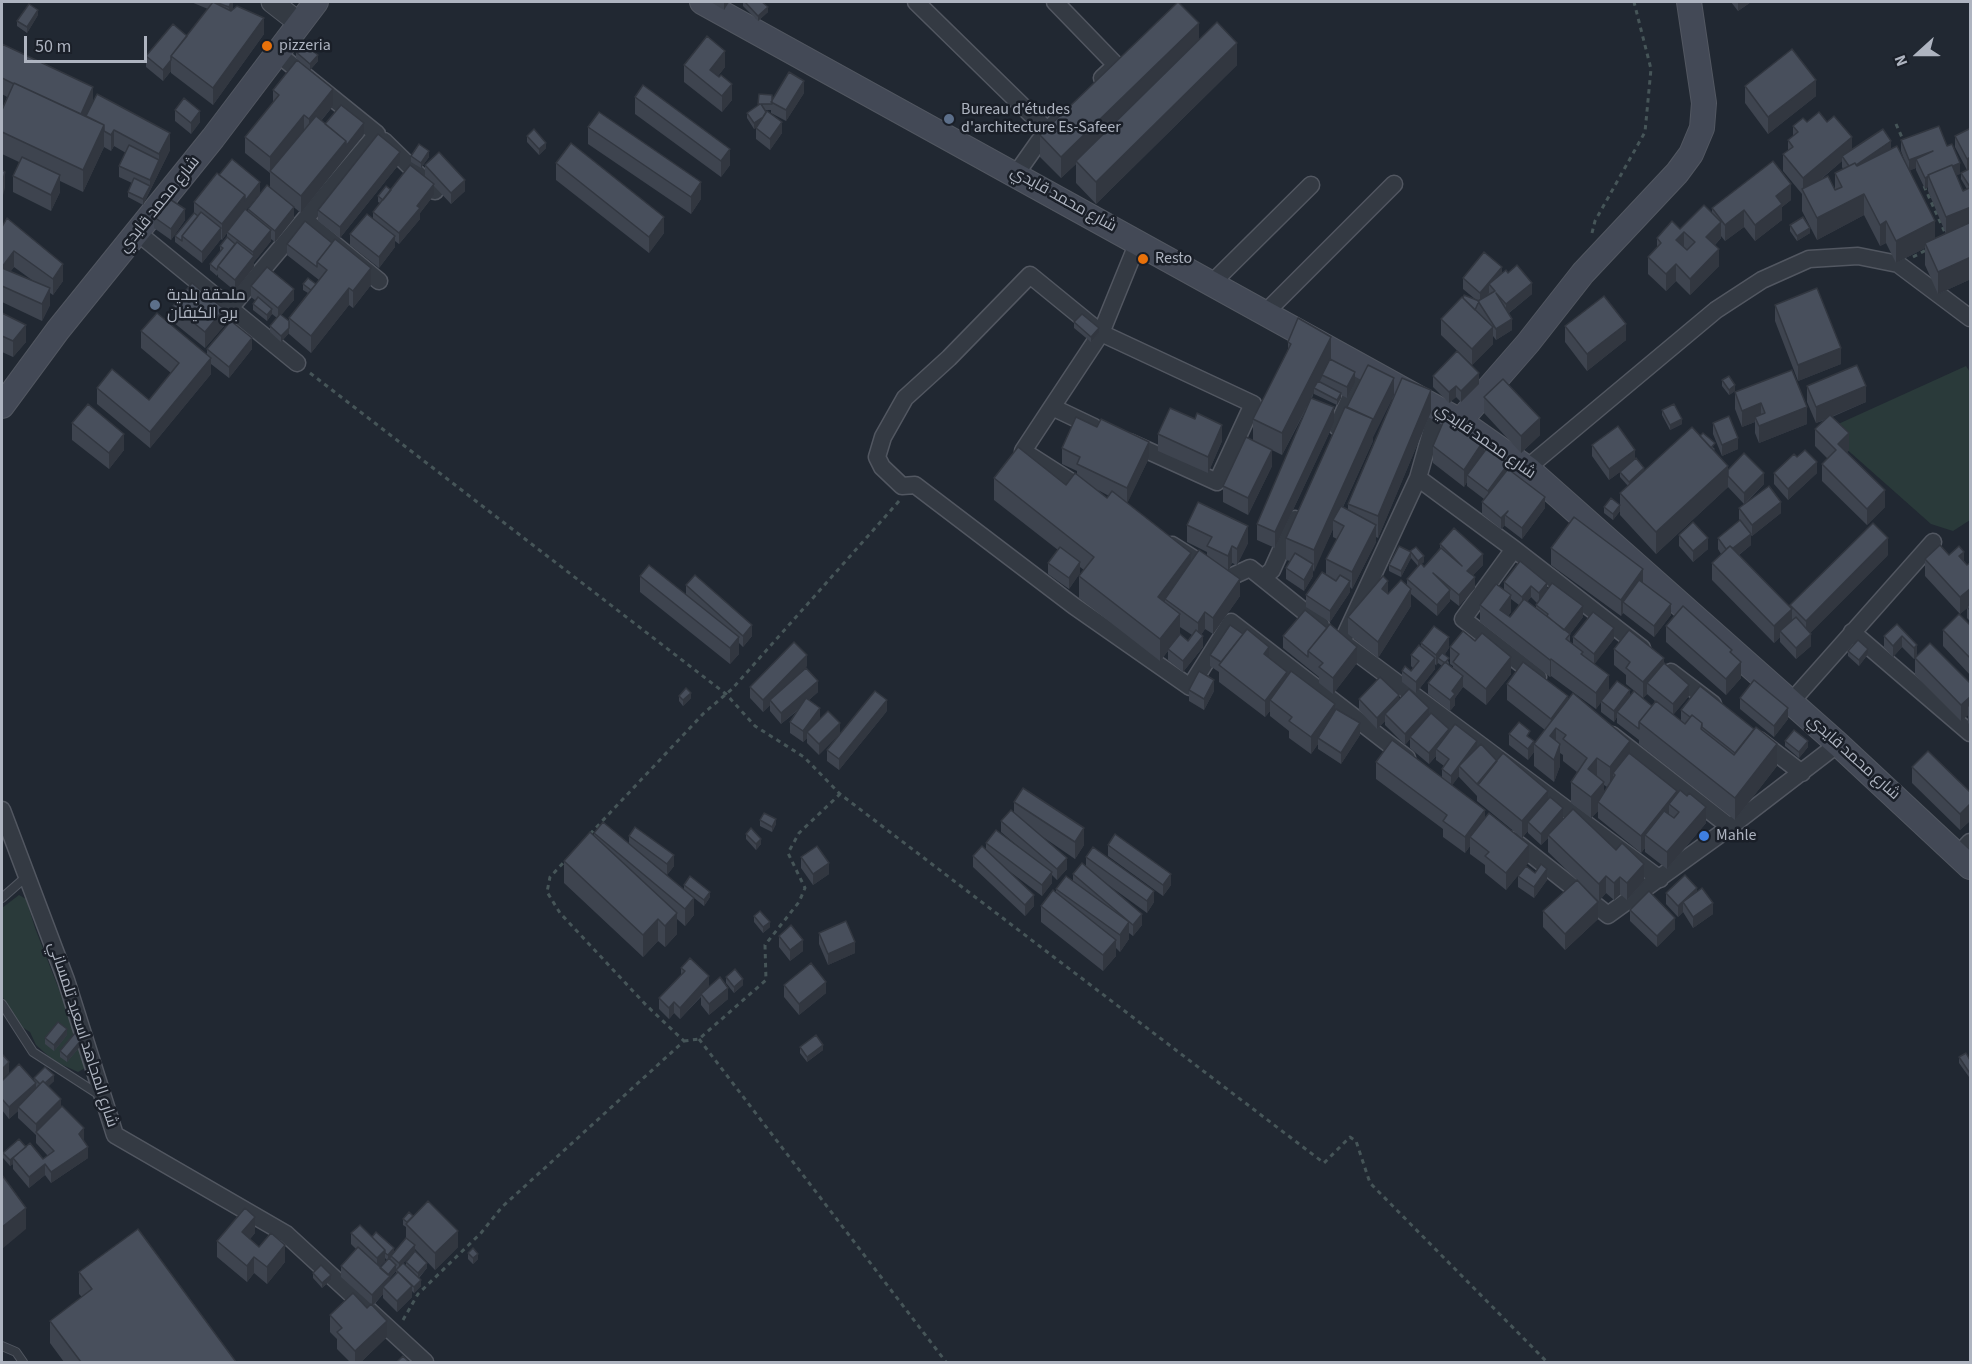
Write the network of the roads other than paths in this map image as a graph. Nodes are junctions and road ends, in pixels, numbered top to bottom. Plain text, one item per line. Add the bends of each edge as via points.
1 (272, 2) edge
2 (316, 2) edge
3 (702, 2) edge
4 (916, 2) edge
5 (1056, 2) edge
6 (1689, 2) edge
7 (299, 23) junction
8 (278, 54) junction
9 (1090, 89) edge
10 (1064, 114) edge
11 (1047, 130) junction
12 (377, 134) junction
13 (1016, 174) junction
14 (1394, 184) dead end
15 (1311, 185) dead end
16 (435, 191) edge
17 (305, 220) junction
18 (138, 233) junction
19 (1138, 242) junction
20 (379, 281) dead end
21 (1212, 283) junction
22 (230, 308) junction
23 (1266, 312) junction
24 (1971, 318) edge
25 (1101, 333) junction
26 (297, 363) road end
27 (1364, 367) junction
28 (2, 406) edge
29 (1052, 407) junction
30 (1438, 408) junction
31 (1460, 421) junction
32 (1330, 442) edge
33 (1527, 468) junction
34 (1418, 478) junction
35 (1104, 502) edge
36 (1301, 506) edge
37 (1155, 534) edge
38 (1932, 542) dead end
39 (1514, 549) junction
40 (1263, 578) junction
41 (1852, 632) junction
42 (1342, 642) junction
43 (1555, 690) edge
44 (1791, 702) junction
45 (1727, 715) edge
46 (1601, 726) edge
47 (1746, 729) edge
48 (1971, 734) edge
49 (1838, 744) junction
50 (1420, 768) edge
51 (1802, 773) junction
52 (2, 810) edge
53 (1730, 827) junction
54 (1504, 834) edge
55 (1966, 855) edge
56 (27, 875) junction
57 (1660, 879) junction
58 (2, 898) edge
59 (2, 1004) edge
60 (102, 1097) junction
61 (2, 1346) edge
62 (23, 1362) edge
63 (425, 1362) edge

1 - 7 street
2 - 7 main road, شارع محمد قايدي
3 - 13 main road, شارع محمد قايدي
4 - 11 street
5 - 9 street via 1120,61
6 - 31 main road via 1704,103 1702,128 1691,154 1583,273
7 - 8 main road, شارع محمد قايدي
8 - 12 street
8 - 18 main road, شارع محمد قايدي
10 - 11 street
11 - 13 street
12 - 16 street
12 - 17 street
13 - 19 main road, شارع محمد قايدي
14 - 23 street
15 - 21 street
17 - 20 street
17 - 22 street
18 - 22 street
18 - 28 main road, شارع محمد قايدي
19 - 21 main road, شارع محمد قايدي
19 - 25 street
21 - 23 main road, شارع محمد قايدي
22 - 26 street
23 - 27 main road, شارع محمد قايدي
24 - 33 street via 1898,264 1858,256 1809,260 1762,280 1716,310
25 - 29 street
25 - 29 street via 1253,404 1217,482
25 - 50 street via 1030,275 905,398 883,437 877,457 882,467 902,486 915,485 1074,606 1190,687 1231,622
27 - 30 main road, شارع محمد قايدي
27 - 32 street
29 - 35 street via 1023,452
30 - 31 main road, شارع محمد قايدي
30 - 34 street
31 - 33 main road, شارع محمد قايدي
33 - 44 main road, شارع محمد قايدي
34 - 39 street
34 - 42 street
36 - 40 street via 1272,570
37 - 40 street via 1226,579 1250,568
38 - 41 street
39 - 43 street via 1463,619
39 - 45 street
40 - 42 street
41 - 44 street
41 - 48 street
42 - 57 street
44 - 49 main road, شارع محمد قايدي
46 - 53 street
47 - 51 street
49 - 51 street
49 - 55 main road, شارع محمد قايدي
51 - 53 street
52 - 56 street, شارع المجاهد اسعيد تلمساني
53 - 57 street
54 - 57 street via 1608,915
56 - 58 lane
56 - 60 street, شارع المجاهد اسعيد تلمساني via 66,980
59 - 60 lane via 33,1052
60 - 63 street, شارع المجاهد اسعيد تلمساني via 115,1135 286,1234
61 - 62 lane via 16,1352

